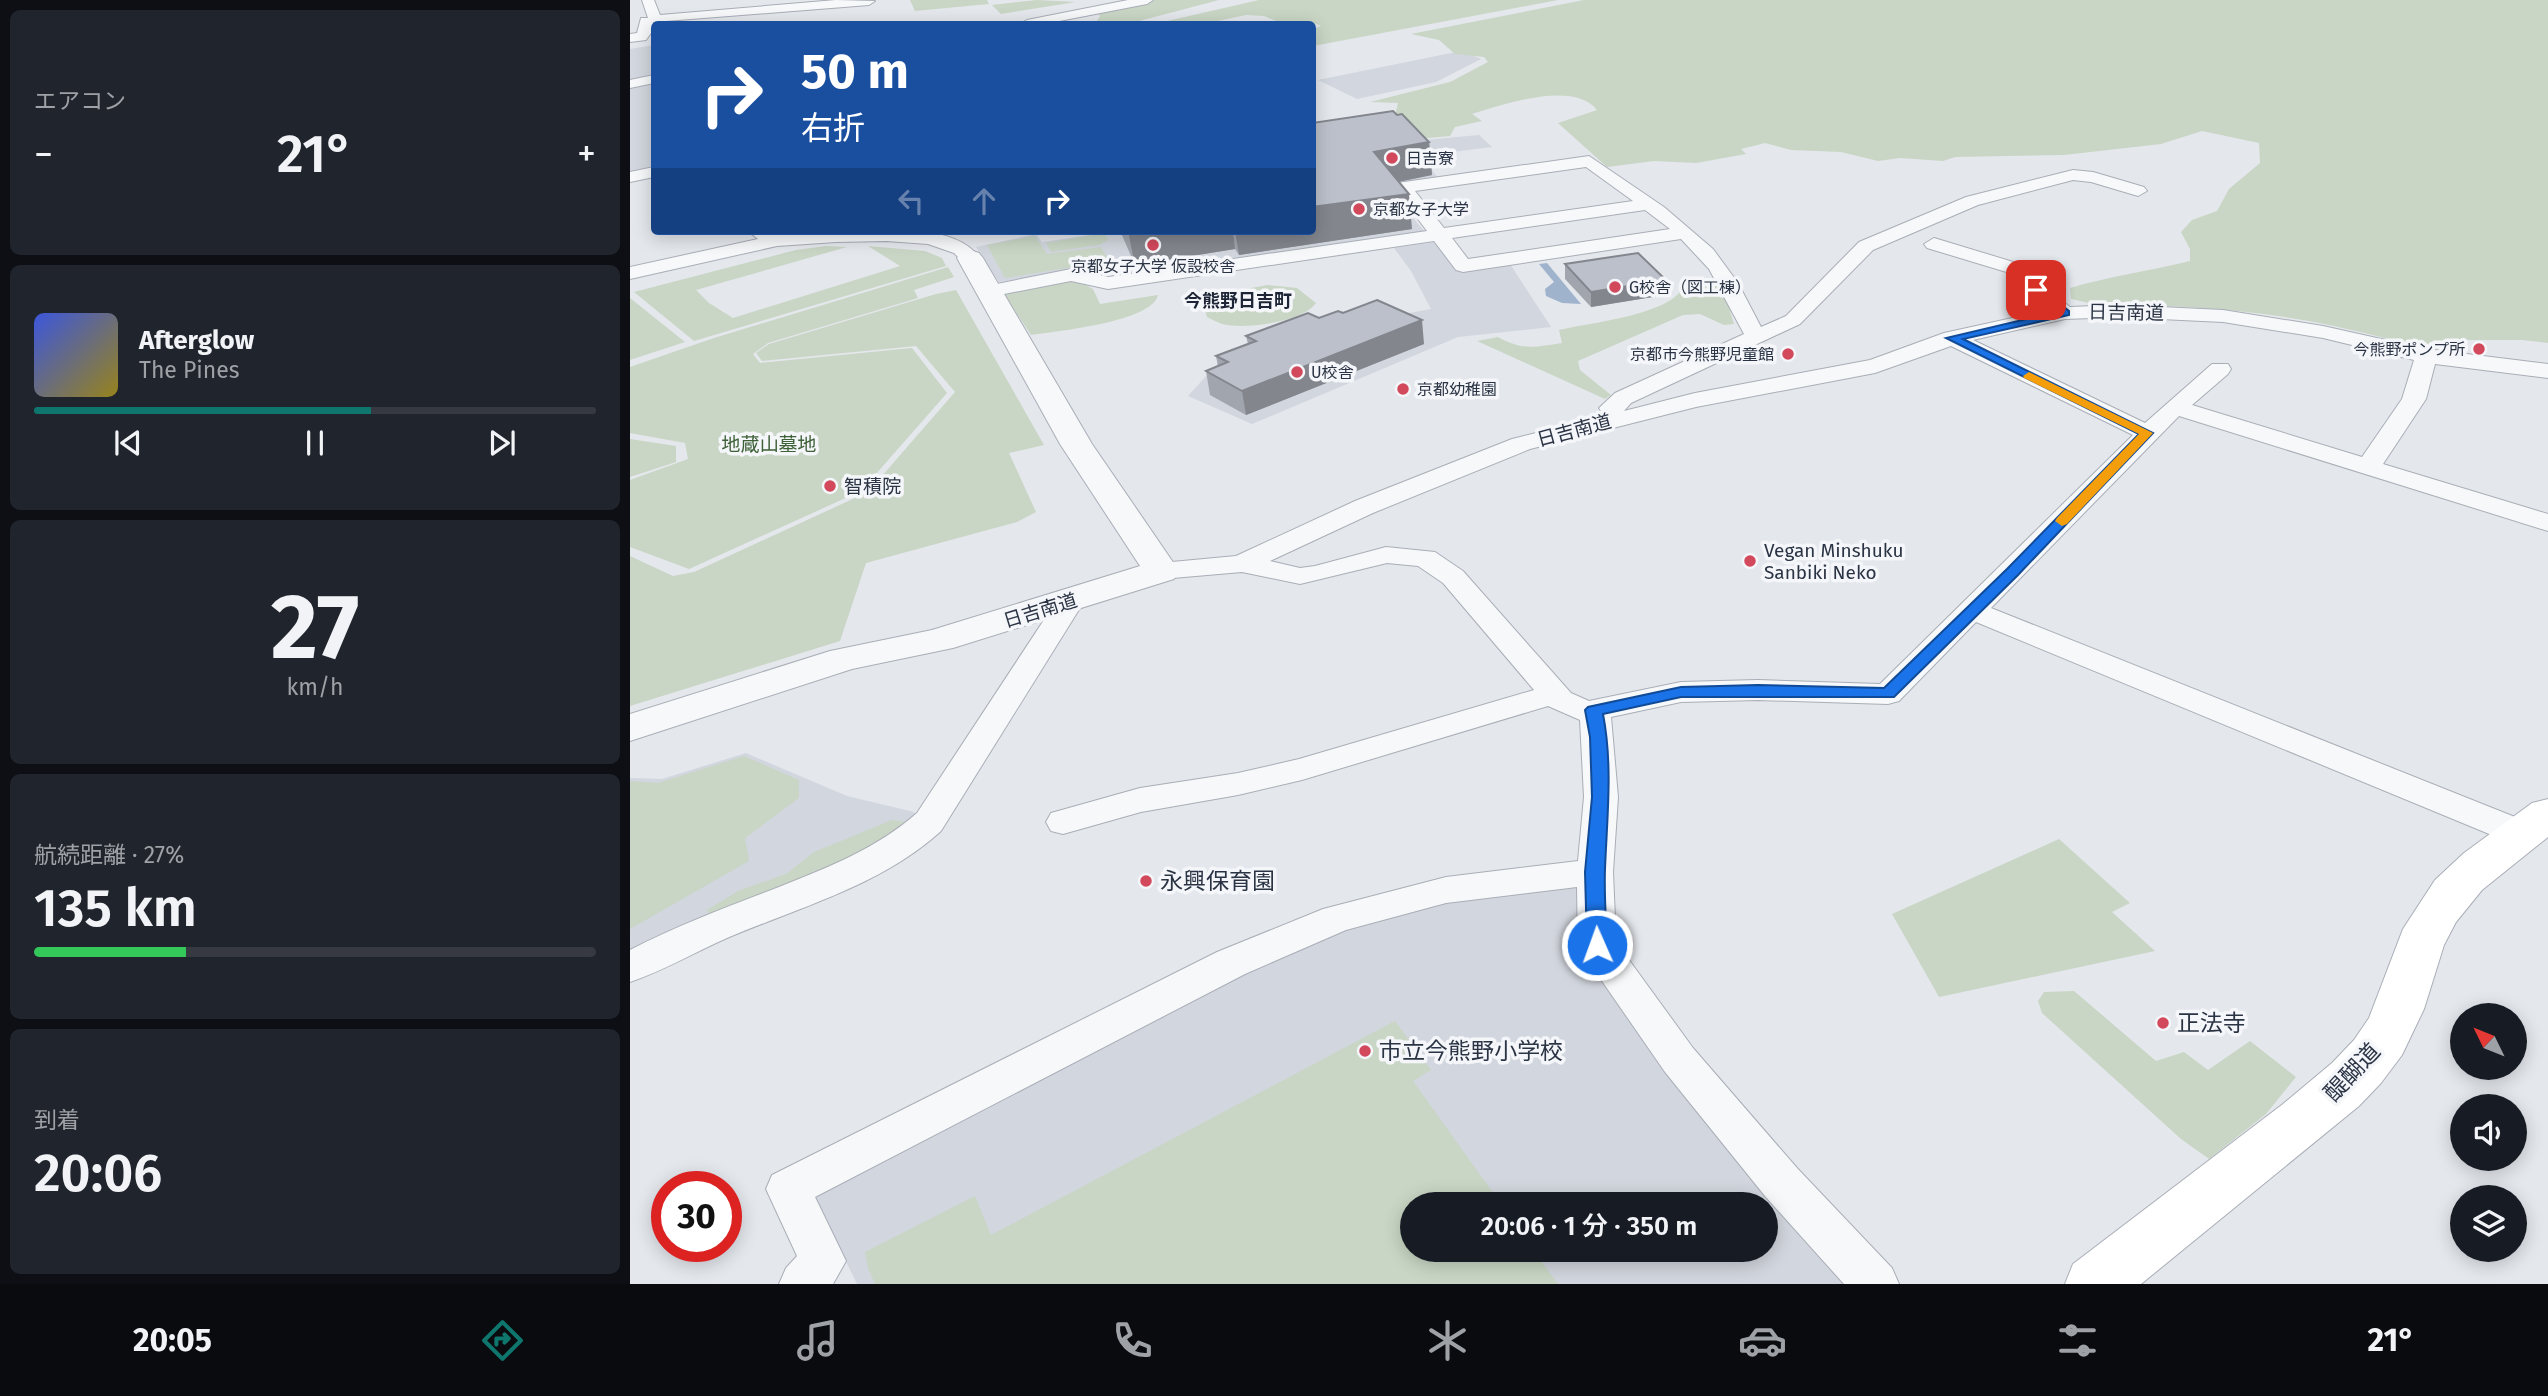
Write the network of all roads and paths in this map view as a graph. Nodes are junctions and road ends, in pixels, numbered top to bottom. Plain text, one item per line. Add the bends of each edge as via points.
1 (648, 0) edge
2 (1147, 0) edge
3 (869, 1) edge
4 (650, 20) junction
5 (1042, 21) edge
6 (630, 23) edge
7 (630, 38) edge
8 (651, 80) edge
9 (630, 84) edge
10 (651, 173) edge
11 (630, 177) edge
12 (2138, 191) dead end
13 (1646, 204) junction
14 (1683, 233) junction
15 (1438, 234) junction
16 (765, 235) edge
17 (776, 240) junction
18 (1934, 244) dead end
19 (970, 258) joint
20 (630, 273) edge
21 (989, 291) junction
22 (2065, 313) junction
23 (1756, 337) junction
24 (1952, 338) junction
25 (2426, 356) junction
26 (2220, 369) dead end
27 (2548, 371) edge
28 (2175, 407) junction
29 (1617, 418) junction
30 (2147, 433) junction
31 (2368, 467) junction
32 (2548, 523) edge
33 (1242, 564) junction
34 (1161, 571) junction
35 (1071, 600) junction
36 (1974, 611) junction
37 (1554, 694) junction
38 (1594, 710) junction
39 (630, 728) edge
40 (1063, 822) dead end
41 (2535, 824) edge
42 (1595, 872) junction
43 (630, 967) edge
44 (2110, 1280) edge
45 (803, 1284) edge
46 (1875, 1284) edge

1 - 4 street
2 - 5 street
3 - 4 street
4 - 6 street
4 - 7 street via 641,37
8 - 9 street
10 - 11 street
12 - 23 street via 2073,175 1972,201 1866,246 1793,320
13 - 14 street
13 - 15 street
13 - 15 street via 1589,161 1403,187
14 - 15 street via 1463,266
14 - 23 street via 1717,266
15 - 21 street via 1108,283 1071,275
16 - 17 street
17 - 19 street via 916,237 955,245
17 - 20 street
18 - 22 street via 2046,278 2036,290
19 - 21 street
21 - 34 street via 1076,444
22 - 24 street, 日吉南道
22 - 25 street, 日吉南道 via 2140,311 2233,317
23 - 29 street via 1623,398 1611,408
24 - 29 street, 日吉南道 via 1875,366
24 - 30 street
25 - 27 street, 日吉南道
25 - 31 street via 2414,399
26 - 28 street
28 - 30 street
28 - 31 street
29 - 33 street, 日吉南道 via 1521,444 1364,507
30 - 36 street
31 - 32 street
33 - 34 street, 日吉南道
33 - 37 street via 1300,576 1386,555 1424,558 1453,577
34 - 35 street, 日吉南道
35 - 39 street, 日吉南道 via 939,640 844,659
35 - 43 street via 929,822 912,839 874,863
36 - 38 street via 1888,694 1681,692
36 - 41 street
37 - 38 street via 1576,709
37 - 40 street via 1302,769 1140,800
38 - 42 street via 1601,797
41 - 44 main road, 醍醐道 via 2486,858 2446,898 2421,943 2394,1021 2354,1076
42 - 45 street via 1446,890 1336,919 1231,963 788,1189 823,1261
42 - 46 street via 1597,945 1679,1060

